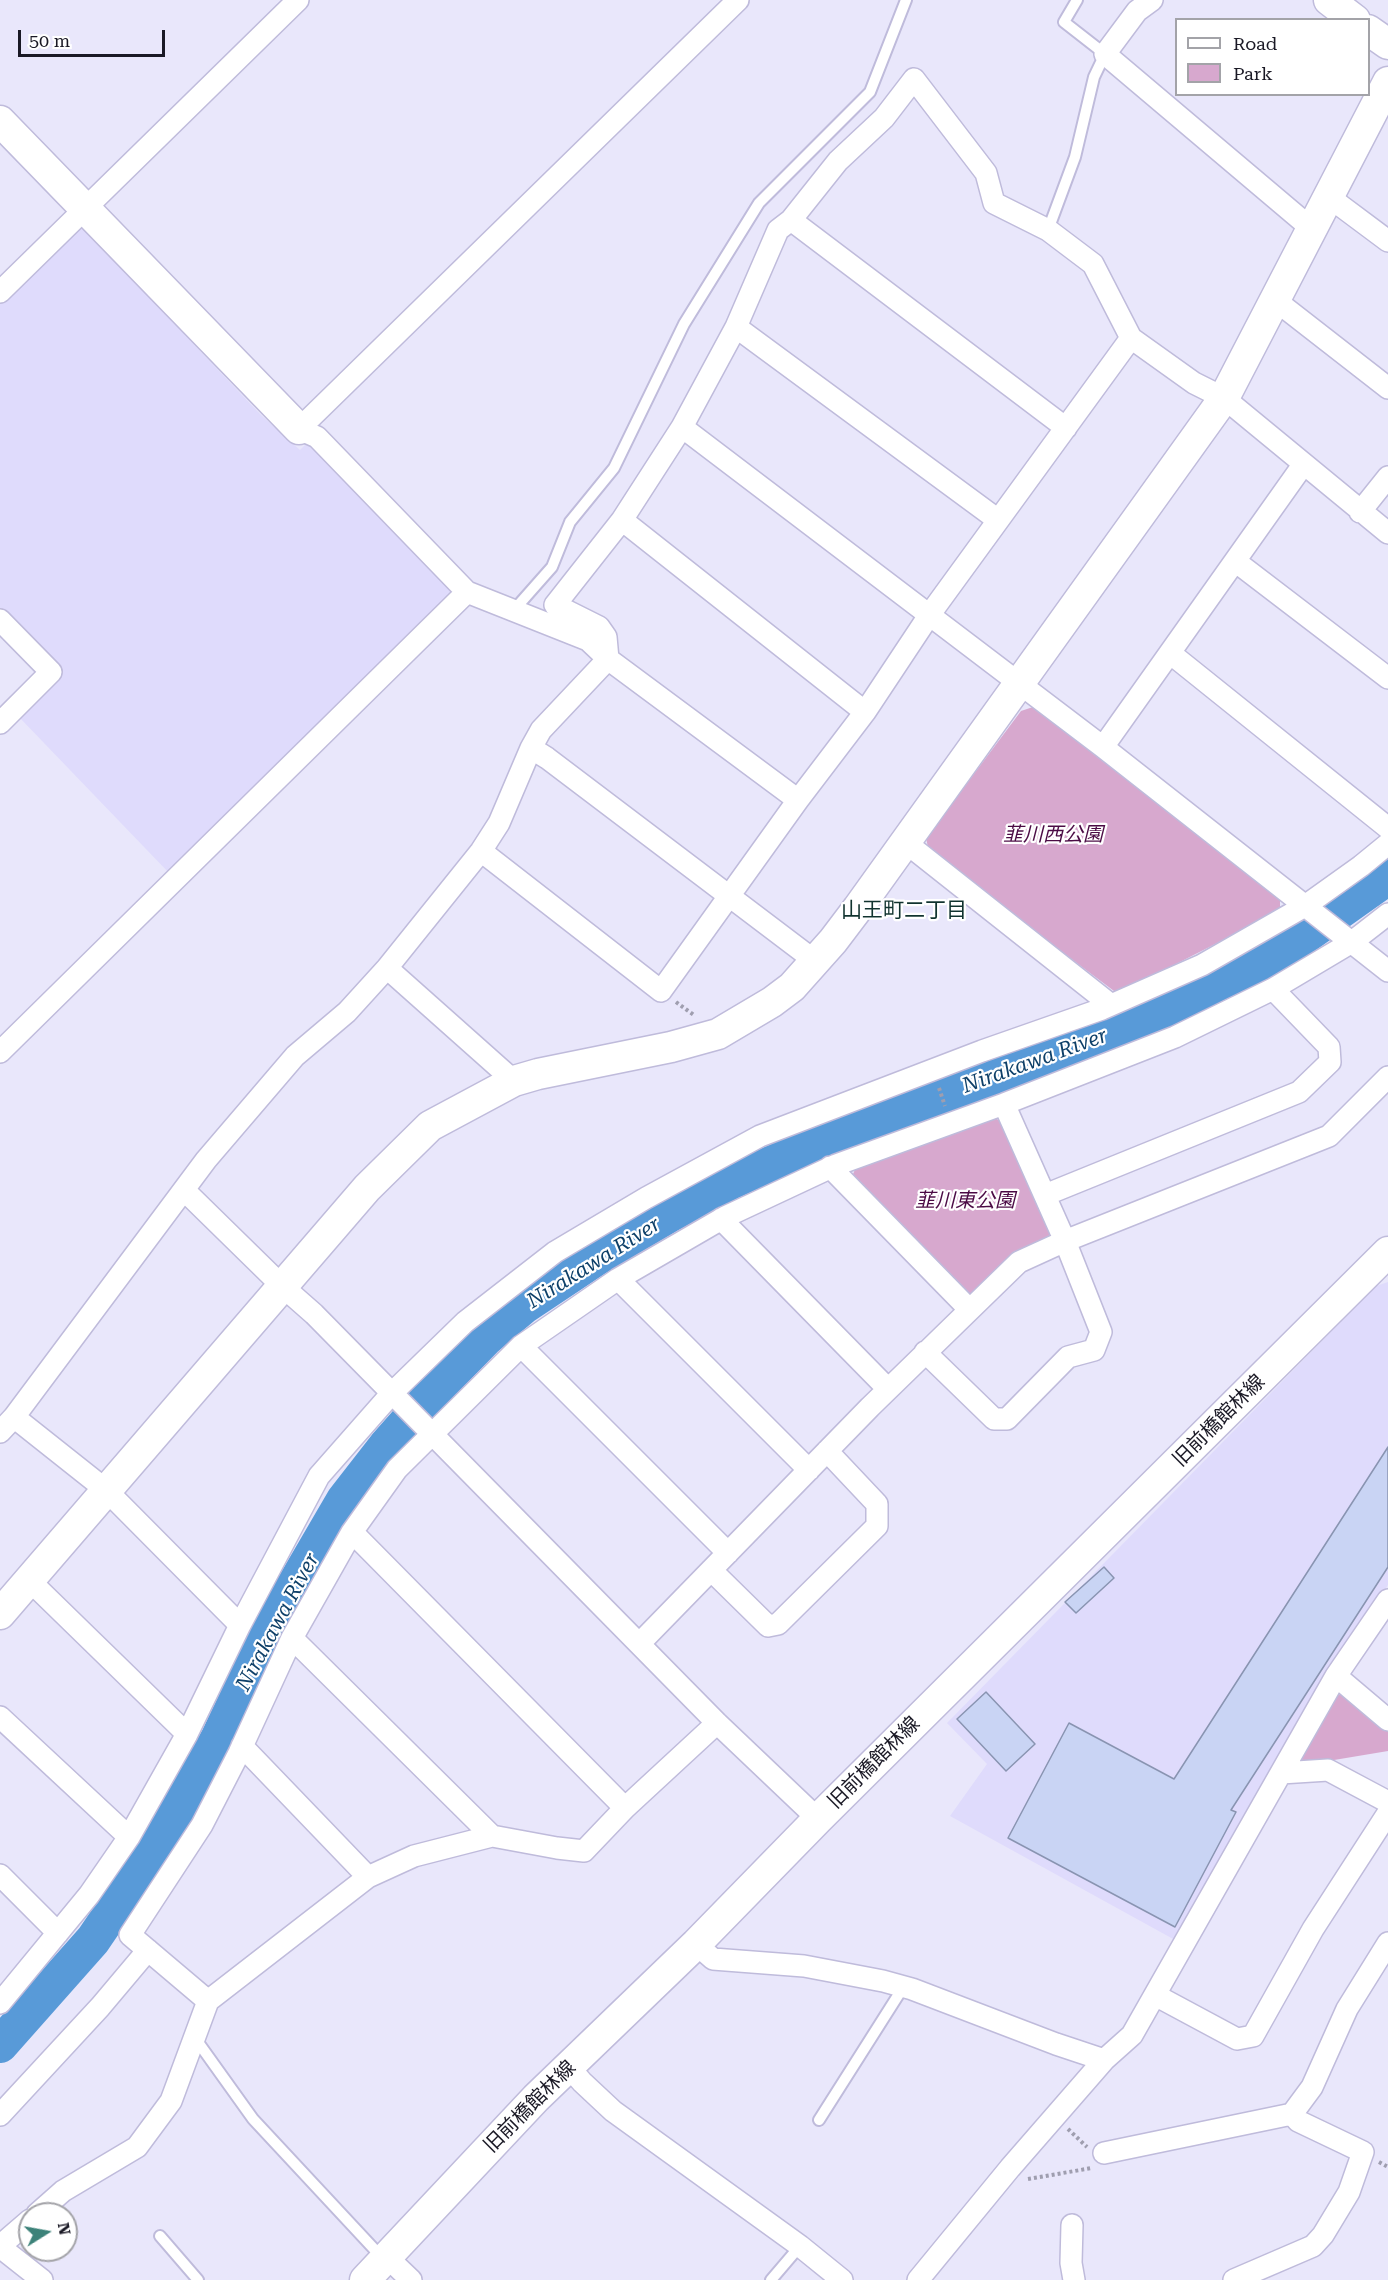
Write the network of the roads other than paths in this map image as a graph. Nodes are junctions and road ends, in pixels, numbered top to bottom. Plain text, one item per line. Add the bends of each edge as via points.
1 (298, 0) edge
2 (738, 0) edge
3 (906, 0) edge
4 (1077, 0) edge
5 (1152, 0) edge
6 (1329, 0) edge
7 (1352, 18) edge
8 (1370, 31) edge
9 (1388, 44) edge
10 (1106, 54) junction
11 (1388, 82) edge
12 (0, 121) edge
13 (1329, 197) junction
14 (86, 208) junction
15 (791, 220) junction
16 (1312, 229) junction
17 (1048, 230) junction
18 (1388, 242) edge
19 (0, 292) edge
20 (1275, 300) junction
21 (736, 327) junction
22 (1131, 338) junction
23 (1388, 388) edge
24 (1224, 398) junction
25 (682, 427) junction
26 (1065, 428) junction
27 (299, 429) junction
28 (1304, 465) junction
29 (1388, 477) edge
30 (1360, 512) junction
31 (622, 520) junction
32 (998, 520) junction
33 (1388, 533) edge
34 (1235, 561) junction
35 (467, 592) junction
36 (514, 610) junction
37 (930, 614) junction
38 (0, 620) edge
39 (1170, 653) junction
40 (608, 659) junction
41 (1388, 678) edge
42 (1019, 682) junction
43 (865, 712) junction
44 (0, 723) edge
45 (1103, 747) junction
46 (531, 748) junction
47 (798, 800) junction
48 (1388, 828) edge
49 (906, 842) junction
50 (1388, 844) edge
51 (481, 851) junction
52 (730, 895) junction
53 (1311, 910) junction
54 (1388, 914) edge
55 (1346, 937) junction
56 (815, 961) junction
57 (387, 968) junction
58 (1388, 971) edge
59 (1274, 989) junction
60 (1111, 1005) junction
61 (0, 1052) edge
62 (1388, 1077) edge
63 (514, 1081) junction
64 (1004, 1104) junction
65 (831, 1167) junction
66 (183, 1190) junction
67 (1045, 1195) junction
68 (721, 1219) junction
69 (1065, 1241) junction
70 (1388, 1252) edge
71 (618, 1280) junction
72 (281, 1285) junction
73 (969, 1309) junction
74 (521, 1346) junction
75 (926, 1352) junction
76 (888, 1389) junction
77 (396, 1396) junction
78 (7, 1425) edge
79 (431, 1432) junction
80 (827, 1452) junction
81 (809, 1470) junction
82 (106, 1490) junction
83 (352, 1532) junction
84 (728, 1553) junction
85 (711, 1570) junction
86 (29, 1580) junction
87 (1388, 1600) edge
88 (0, 1614) edge
89 (240, 1625) junction
90 (292, 1638) junction
91 (639, 1643) junction
92 (1336, 1676) junction
93 (0, 1717) edge
94 (1388, 1720) edge
95 (717, 1723) junction
96 (187, 1734) junction
97 (242, 1746) junction
98 (1281, 1773) junction
99 (1388, 1802) edge
100 (625, 1808) junction
101 (1388, 1813) edge
102 (818, 1819) junction
103 (492, 1836) junction
104 (129, 1837) junction
105 (0, 1876) edge
106 (368, 1877) junction
107 (58, 1933) junction
108 (1388, 1943) edge
109 (696, 1944) junction
110 (148, 1950) junction
111 (904, 1986) junction
112 (1155, 1995) junction
113 (208, 2001) junction
114 (0, 2003) edge
115 (195, 2038) junction
116 (1104, 2060) junction
117 (569, 2067) junction
118 (1292, 2114) junction
119 (0, 2115) edge
120 (819, 2120) dead end
121 (1104, 2153) road end
122 (51, 2202) edge
123 (1072, 2225) dead end
124 (18, 2230) edge
125 (160, 2236) dead end
126 (0, 2246) edge
127 (800, 2246) junction
128 (387, 2257) junction
129 (42, 2280) edge
130 (198, 2280) edge
131 (365, 2280) edge
132 (411, 2280) edge
133 (771, 2280) edge
134 (842, 2280) edge
135 (918, 2280) edge
136 (1074, 2280) edge
137 (1234, 2280) edge

1 - 14 street
2 - 27 street
3 - 36 lane via 870,92 759,203 684,324 614,468 570,522 552,567
4 - 10 lane via 1064,22
5 - 10 street via 1137,11
6 - 7 street
8 - 9 street
10 - 16 street
10 - 17 lane via 1094,77 1075,157
11 - 13 street
12 - 14 street
13 - 16 street
13 - 18 street
14 - 19 street
14 - 27 street
15 - 17 street via 838,162 884,118 914,79 986,173 994,203
15 - 21 street via 778,230
15 - 26 street
16 - 20 street
17 - 22 street via 1093,264
20 - 23 street
20 - 24 street
21 - 25 street
21 - 32 street
22 - 24 street via 1194,384
22 - 26 street
24 - 28 street
24 - 42 street
25 - 31 street
25 - 37 street
26 - 32 street
27 - 35 street via 317,437
28 - 30 street
28 - 34 street
29 - 30 street
30 - 33 street
31 - 40 street via 555,605 599,627 606,637
31 - 43 street
32 - 37 street
34 - 39 street
34 - 41 street
35 - 36 street
35 - 61 street
36 - 40 street via 588,640
37 - 42 street
37 - 43 street
38 - 44 street via 51,672
39 - 45 street
39 - 48 street
40 - 46 street via 541,730
40 - 47 street
42 - 45 street
42 - 49 street
43 - 47 street
45 - 53 street
46 - 51 street via 500,823
46 - 52 street
47 - 52 street
49 - 56 street
49 - 60 street
50 - 53 street
51 - 52 street via 661,991
51 - 57 street
52 - 56 street
53 - 55 street
53 - 60 street
54 - 55 street
55 - 58 street
55 - 59 street
56 - 63 street via 792,987 718,1034
57 - 63 street
57 - 66 street via 347,1012 295,1056
59 - 64 street via 1175,1037
59 - 67 street via 1329,1047 1330,1062 1299,1092
60 - 77 street via 760,1136 646,1198 555,1252 465,1322
62 - 69 street via 1329,1136
63 - 72 street via 430,1126 367,1188
64 - 65 street
64 - 67 street
65 - 68 street
65 - 73 street
66 - 72 street
66 - 78 street
67 - 69 street
68 - 71 street
68 - 76 street
69 - 73 street via 1019,1262
69 - 75 street via 1101,1332 1094,1350 1068,1357 1007,1419 994,1419
70 - 102 street, 旧前橋館林線
71 - 74 street
71 - 81 street
72 - 77 street
72 - 82 street
73 - 75 street
74 - 79 street
74 - 84 street
75 - 76 street
76 - 80 street
77 - 79 street
77 - 89 street via 319,1476
78 - 82 street
79 - 83 street via 397,1468
79 - 91 street
80 - 81 street
80 - 85 street via 877,1503 877,1526 778,1624 768,1626
81 - 84 street
82 - 86 street
82 - 89 street
83 - 90 street
83 - 100 street
84 - 85 street
85 - 91 street
86 - 88 street
86 - 96 street
87 - 92 street
89 - 96 street
90 - 97 street
90 - 103 street
91 - 95 street
92 - 94 street
92 - 98 street
93 - 104 street
95 - 100 street
95 - 102 street
96 - 104 street
97 - 106 street
97 - 110 street via 202,1825 130,1935
98 - 99 street via 1328,1770
98 - 112 street
100 - 103 street via 584,1851
101 - 112 street via 1313,1929 1252,2036 1238,2039
102 - 109 street, 旧前橋館林線
103 - 106 street via 414,1856
104 - 107 street
105 - 107 street
106 - 113 street
107 - 114 street
108 - 118 street via 1347,2009 1312,2087
109 - 111 street via 713,1959 804,1966
109 - 117 street, 旧前橋館林線
110 - 113 street
110 - 119 street
111 - 116 street
111 - 120 lane
112 - 116 street via 1131,2035
113 - 115 street
115 - 122 street via 171,2101 137,2147
115 - 128 lane via 254,2119 375,2250
116 - 135 street
117 - 127 street via 613,2110
117 - 128 street, 旧前橋館林線
118 - 121 street
118 - 137 street via 1298,2121 1363,2152 1349,2192 1313,2246
123 - 136 street
124 - 126 street
125 - 130 lane
126 - 129 street
127 - 133 lane
127 - 134 street
128 - 131 street, 旧前橋館林線
128 - 132 street

